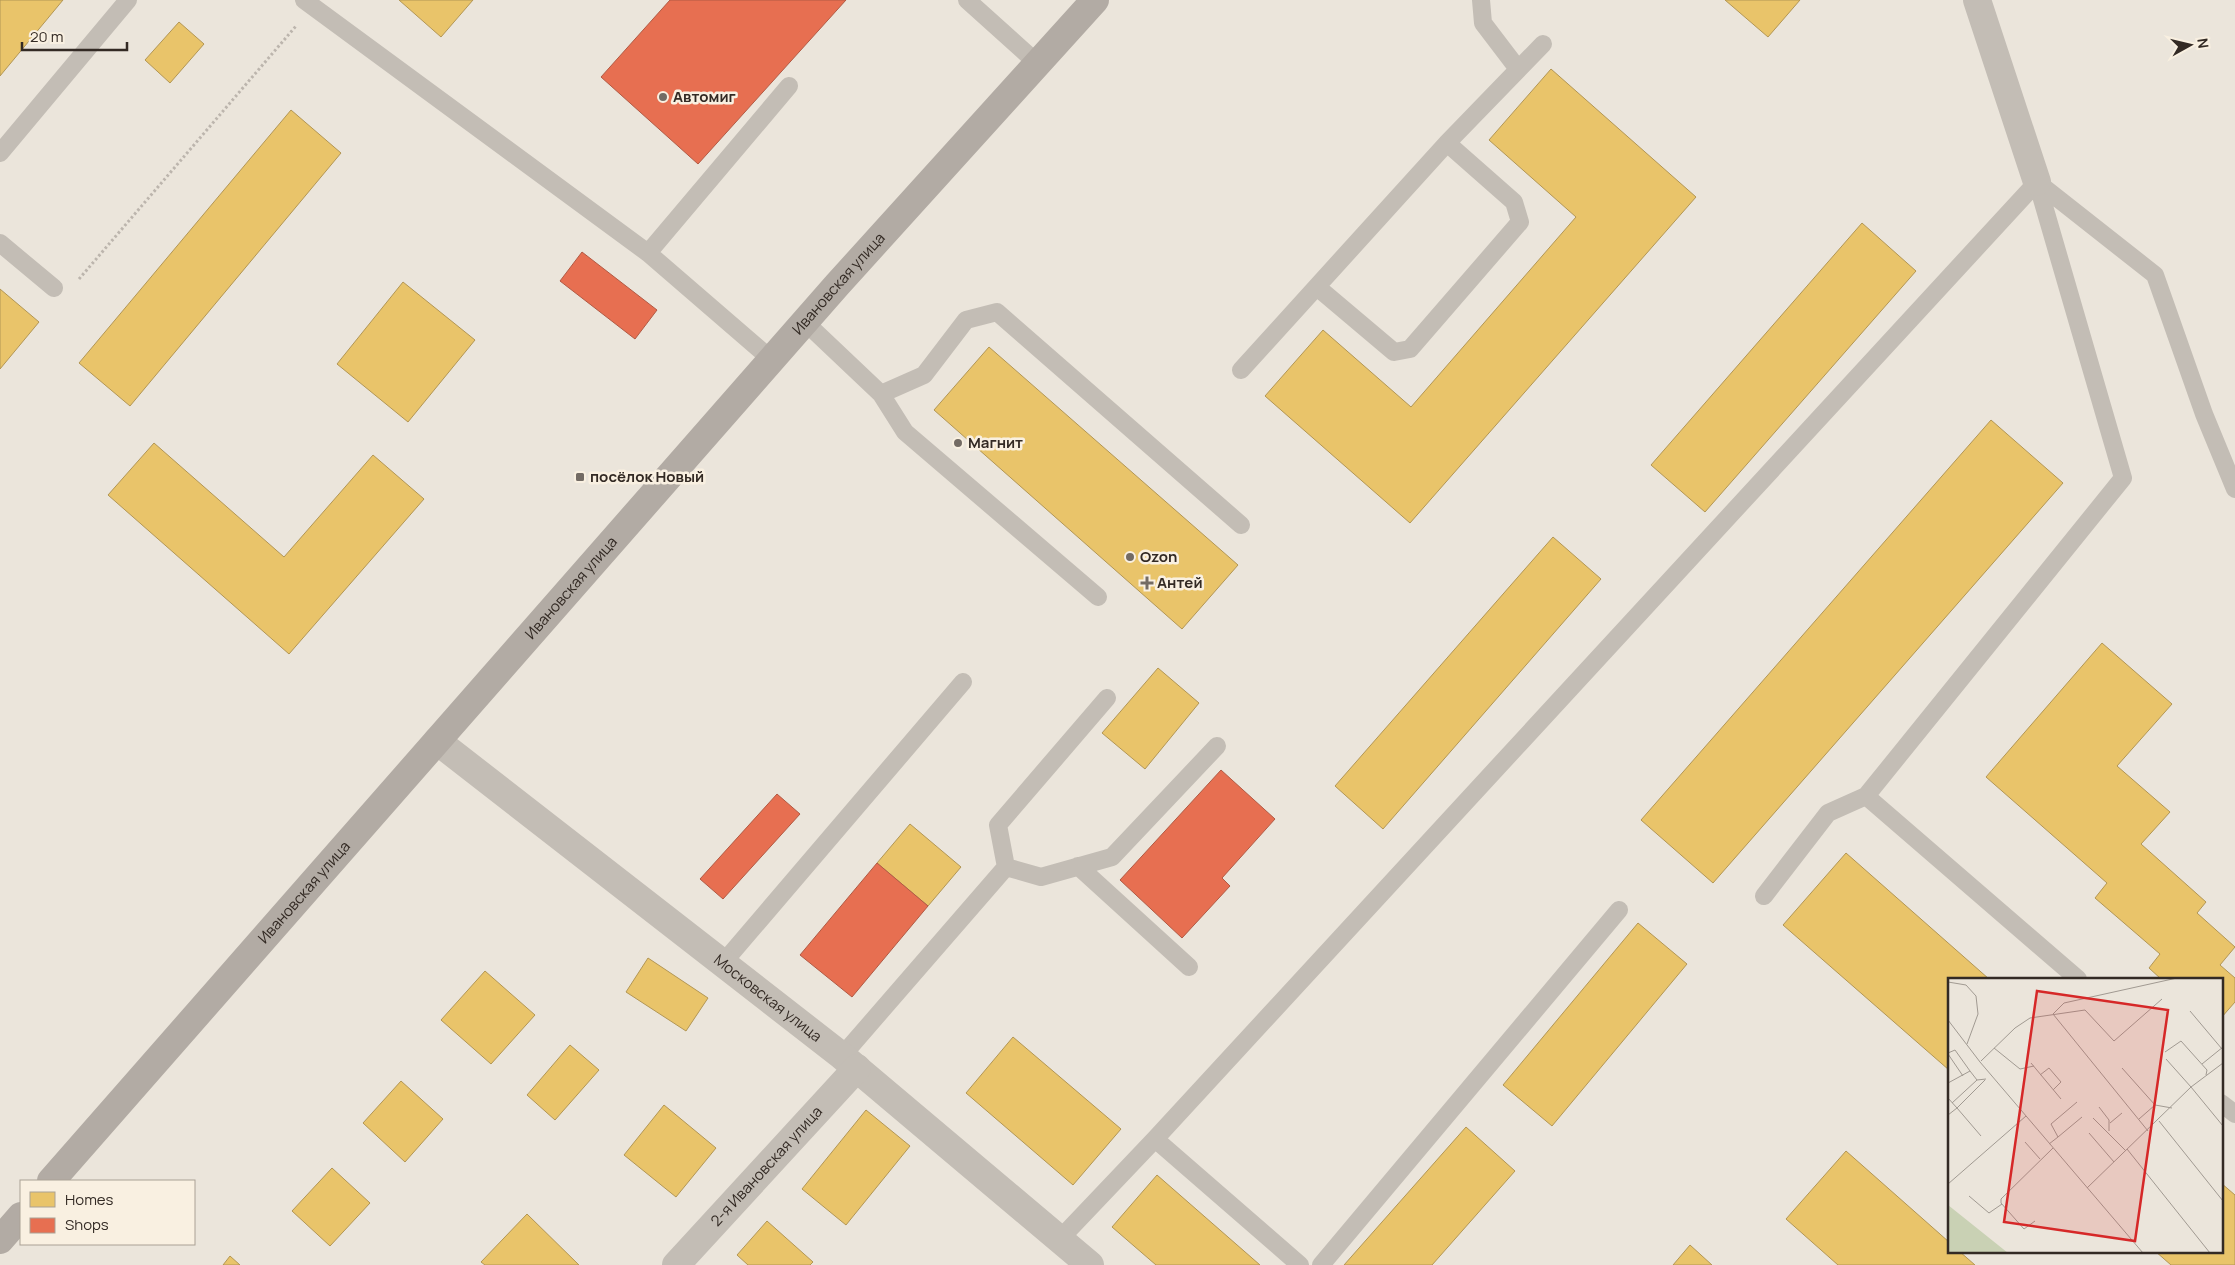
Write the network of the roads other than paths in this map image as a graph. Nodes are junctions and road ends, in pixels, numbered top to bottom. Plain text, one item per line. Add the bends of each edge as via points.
1 (128, 0) edge
2 (967, 0) edge
3 (1095, 0) edge
4 (1481, 0) edge
5 (1977, 0) edge
6 (309, 3) edge
7 (1543, 44) dead end
8 (1038, 64) junction
9 (1518, 70) junction
10 (789, 86) dead end
11 (1447, 143) junction
12 (0, 153) edge
13 (2037, 182) junction
14 (0, 244) edge
15 (648, 253) junction
16 (1317, 287) junction
17 (54, 288) road end
18 (805, 322) junction
19 (772, 360) junction
20 (1241, 370) dead end
21 (880, 394) junction
22 (2235, 489) edge
23 (1241, 525) dead end
24 (1098, 597) dead end
25 (963, 682) dead end
26 (1108, 698) dead end
27 (437, 741) junction
28 (1217, 746) dead end
29 (1866, 796) junction
30 (1078, 866) junction
31 (1006, 867) junction
32 (1764, 896) dead end
33 (1619, 910) dead end
34 (723, 963) junction
35 (1189, 967) dead end
36 (2077, 978) edge
37 (849, 1062) junction
38 (1155, 1139) junction
39 (52, 1180) edge
40 (20, 1217) edge
41 (0, 1240) edge
42 (1059, 1240) junction
43 (676, 1265) edge
44 (1090, 1265) edge
45 (1300, 1265) edge
46 (1321, 1265) edge

1 - 12 lane
2 - 8 lane
3 - 8 main road, Ивановская улица
4 - 9 lane via 1483,23
5 - 13 street
6 - 15 lane
7 - 9 lane
8 - 18 main road, Ивановская улица
9 - 11 lane
10 - 15 lane
11 - 16 lane
11 - 16 lane via 1514,202 1520,222 1410,349 1394,352
13 - 22 lane via 2155,275 2204,414
13 - 29 lane via 2123,478
13 - 38 lane
14 - 17 lane
15 - 19 lane
16 - 20 lane
18 - 19 main road, Ивановская улица
18 - 21 lane
19 - 27 main road, Ивановская улица
21 - 23 lane via 924,375 966,320 998,312
21 - 24 lane via 905,432
25 - 34 lane
26 - 31 lane via 998,825
27 - 34 street, Московская улица
27 - 39 main road, Ивановская улица
28 - 30 lane via 1112,857
29 - 32 lane via 1828,813
29 - 36 lane
30 - 31 lane via 1041,877
30 - 35 lane
31 - 37 lane
33 - 46 lane
34 - 37 street, Московская улица
37 - 42 street, Московская улица
37 - 43 street, 2-я Ивановская улица
38 - 42 lane
38 - 45 lane
40 - 41 main road
42 - 44 street, Московская улица

